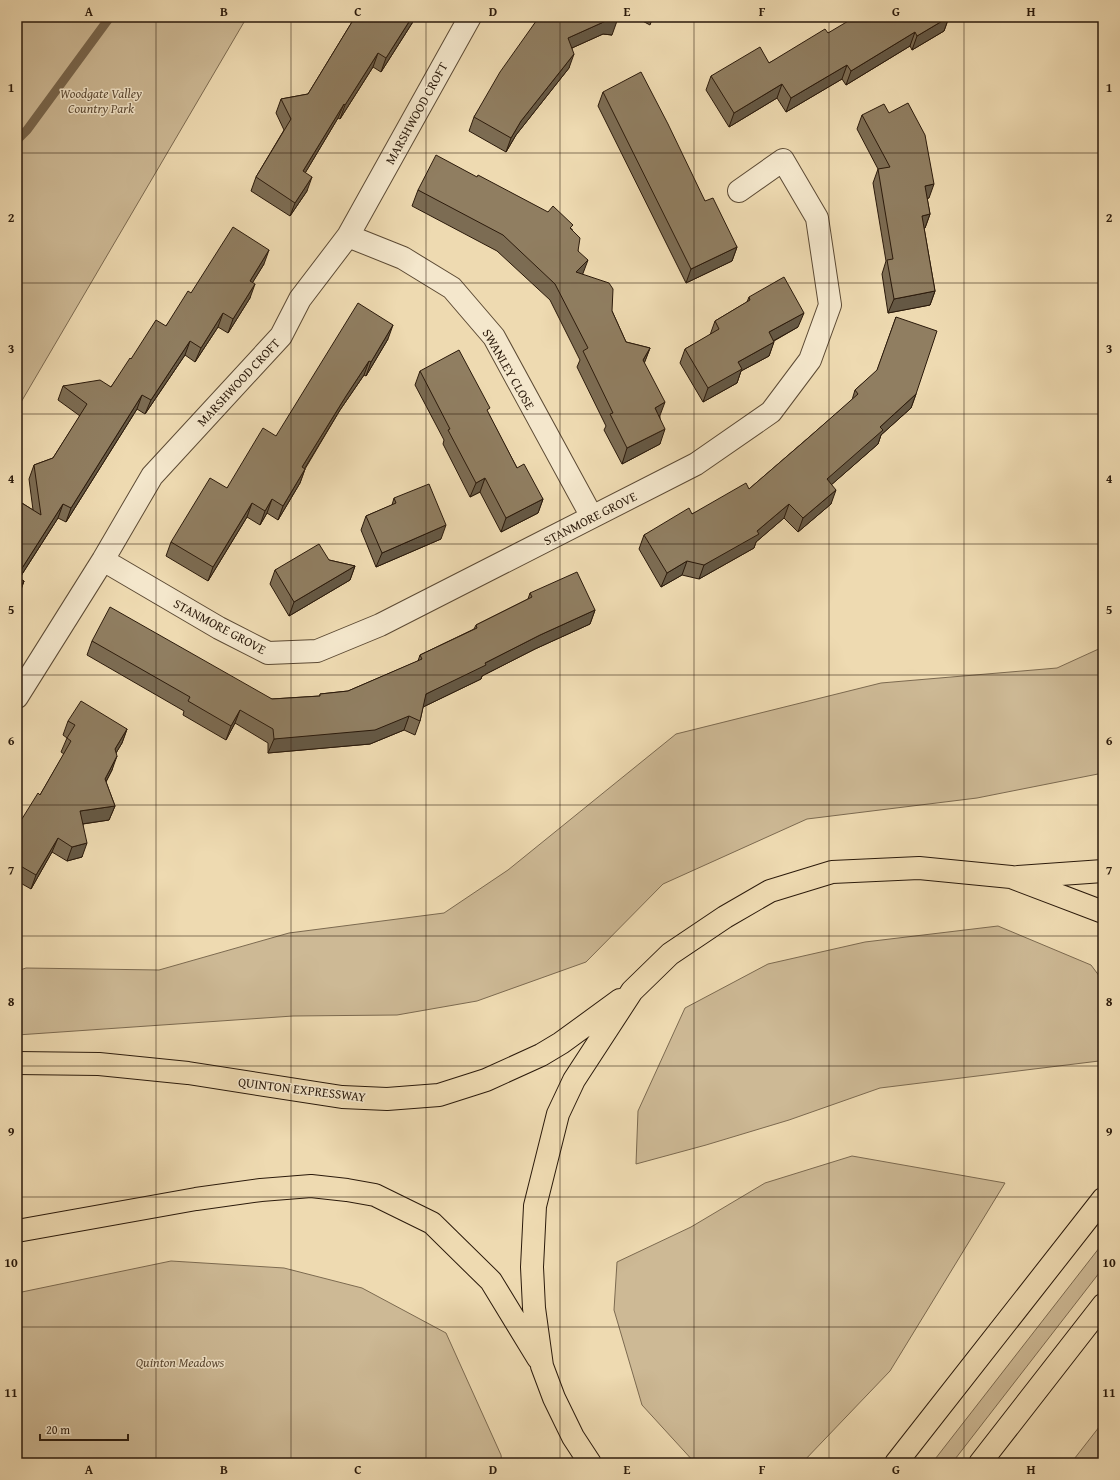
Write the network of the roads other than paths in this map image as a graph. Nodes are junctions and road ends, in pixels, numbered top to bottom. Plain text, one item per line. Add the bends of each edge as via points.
1 (470, 17) edge
2 (739, 191) dead end
3 (348, 236) junction
4 (592, 517) junction
5 (102, 560) junction
6 (17, 697) edge
7 (1103, 870) edge
8 (1011, 877) junction
9 (1103, 912) edge
10 (632, 991) junction
11 (17, 1063) edge
12 (1103, 1199) edge
13 (17, 1231) edge
14 (1103, 1305) edge
15 (542, 1366) junction
16 (573, 1437) junction
17 (576, 1463) edge
18 (590, 1463) edge
19 (896, 1463) edge
20 (980, 1463) edge

1 - 3 street, MARSHWOOD CROFT
2 - 4 street, STANMORE GROVE via 783,160 817,218 830,306 810,360 771,412 696,464
3 - 4 street, SWANLEY CLOSE via 403,258 452,288 494,337
3 - 5 street, MARSHWOOD CROFT via 300,299 281,336 152,476
4 - 5 street, STANMORE GROVE via 380,625 317,652 268,653 219,628
5 - 6 street, MARSHWOOD CROFT
7 - 8 highway
8 - 9 highway
8 - 10 highway via 919,868 832,872 770,891 725,917 670,954
10 - 11 highway, QUINTON EXPRESSWAY via 561,1044 541,1055 486,1080 439,1095 387,1099 342,1097 188,1073 99,1064
10 - 15 highway via 574,1080 558,1114 547,1151 535,1206 532,1267 534,1308
12 - 19 highway
13 - 15 highway via 261,1190 311,1186 375,1195 432,1223 491,1281
14 - 20 highway
15 - 16 highway
16 - 17 highway
16 - 18 highway

